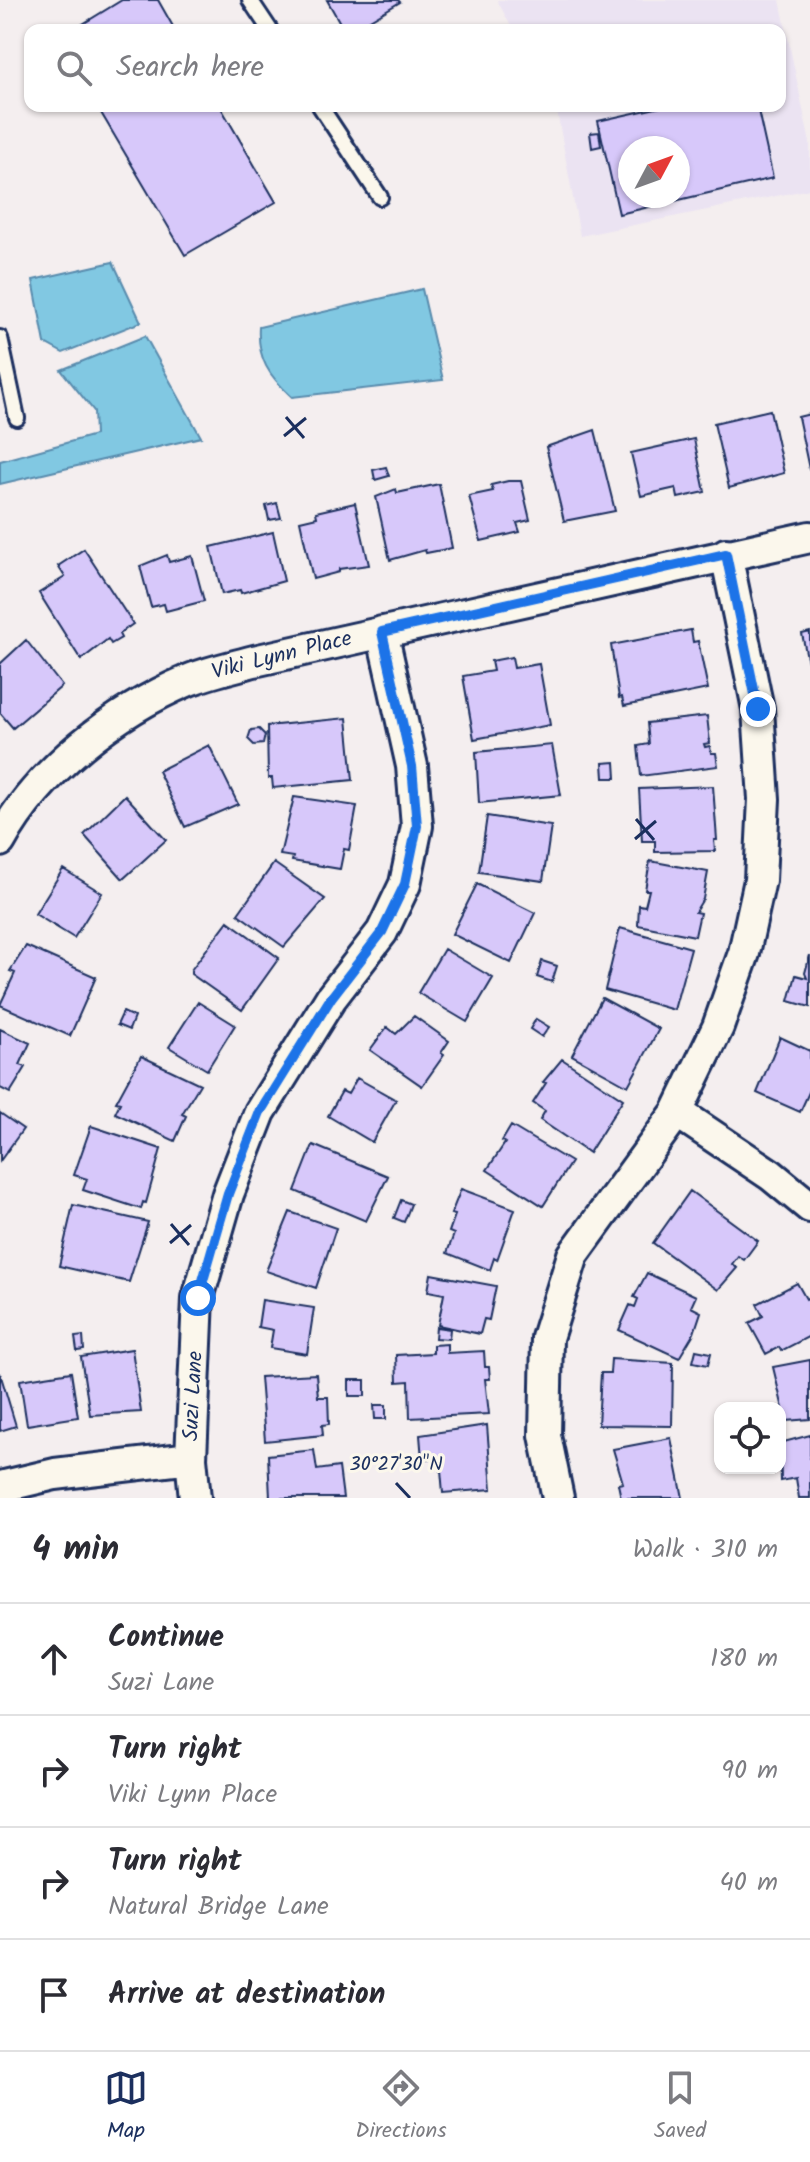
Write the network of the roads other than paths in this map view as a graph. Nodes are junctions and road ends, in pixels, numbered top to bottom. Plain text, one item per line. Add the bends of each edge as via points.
1 (250, 0) edge
2 (266, 24) edge
3 (324, 112) edge
4 (380, 197) dead end
5 (0, 338) edge
6 (17, 418) dead end
7 (810, 537) edge
8 (726, 554) junction
9 (382, 632) junction
10 (3, 830) edge
11 (677, 1112) junction
12 (810, 1207) edge
13 (191, 1458) junction
14 (0, 1487) edge
15 (195, 1498) edge
16 (558, 1498) edge

1 - 2 lane
3 - 4 lane
5 - 6 lane
7 - 8 street, Viki Lynn Place
8 - 9 street, Viki Lynn Place
8 - 11 street via 758,709 764,799 760,880 744,953 718,1027
9 - 10 street, Viki Lynn Place via 189,680 120,715 59,767
9 - 13 street, Suzi Lane via 412,766 417,826 405,884 382,932 331,998 260,1112 228,1194 198,1298
11 - 12 street
11 - 16 street via 573,1255 547,1338 545,1435
13 - 14 street via 55,1474
13 - 15 street, Suzi Lane

